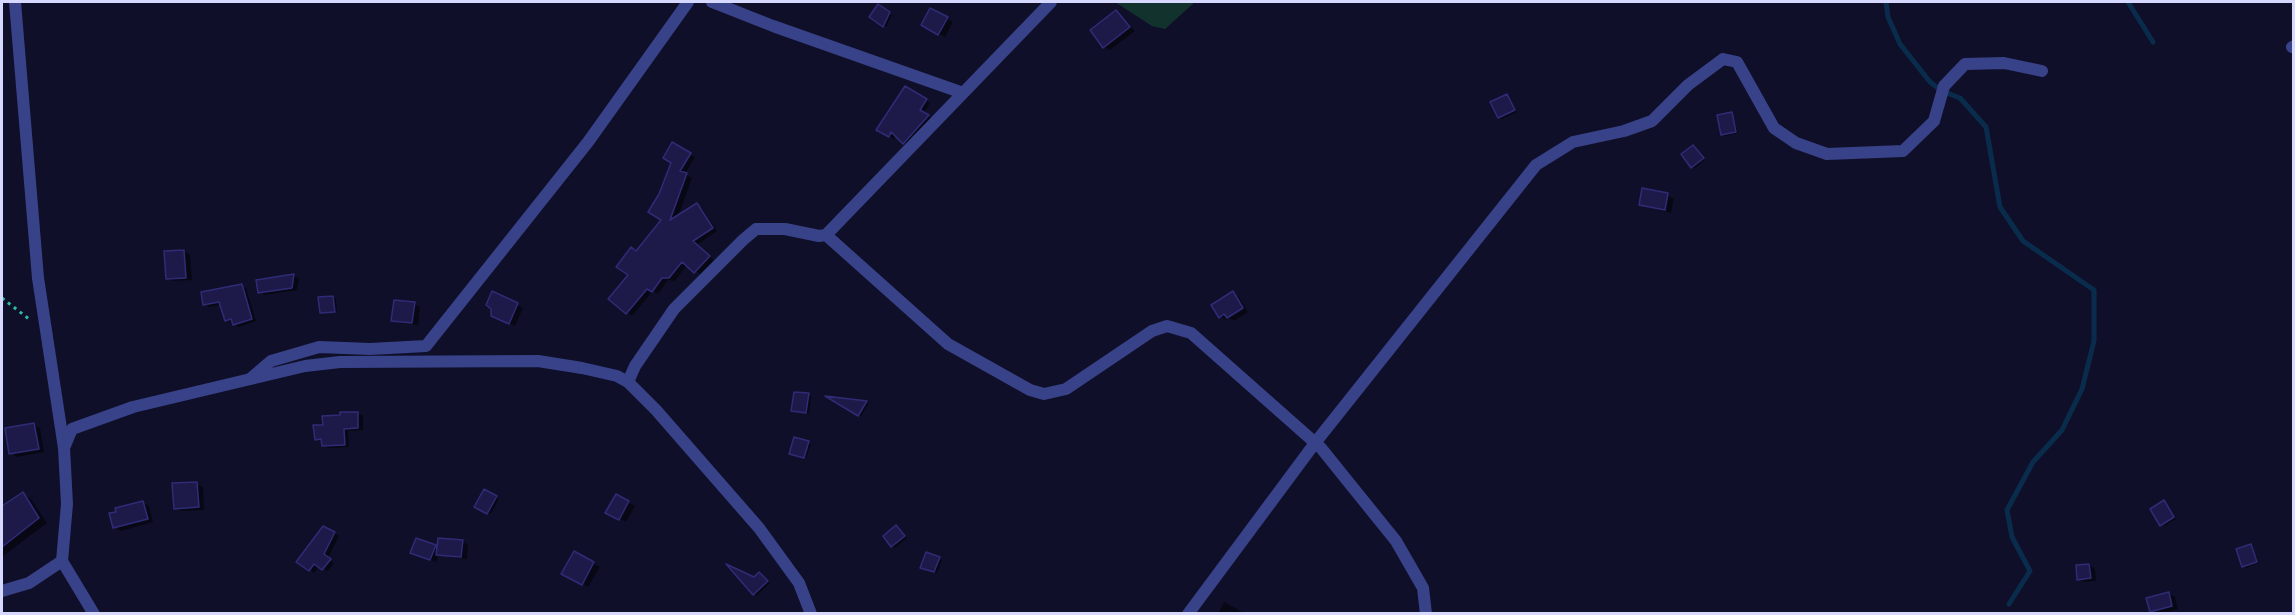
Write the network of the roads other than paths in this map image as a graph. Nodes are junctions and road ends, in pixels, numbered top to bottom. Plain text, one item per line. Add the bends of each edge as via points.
1 (15, 2) edge
2 (688, 2) edge
3 (712, 2) edge
4 (1052, 2) edge
5 (2042, 71) dead end
6 (963, 93) junction
7 (826, 235) junction
8 (250, 378) junction
9 (628, 382) junction
10 (1316, 444) junction
11 (64, 448) junction
12 (62, 561) junction
13 (2, 591) edge
14 (94, 614) edge
15 (811, 614) edge
16 (1188, 614) edge
17 (1426, 614) edge

1 - 11 street via 38,279
2 - 8 street via 588,142 426,346 319,347 271,361
3 - 6 street
4 - 6 street
5 - 10 street via 2004,63 1965,64 1944,86 1934,121 1903,151 1827,154 1796,143 1774,129 1737,62 1723,59 1688,84 1652,121 1573,142 1536,165
6 - 7 street
7 - 9 street via 756,229 675,309
7 - 10 street via 948,344 1030,390 1044,394 1066,389 1152,331 1178,327 1191,333
8 - 9 street via 340,362 538,361 617,376
8 - 11 street via 134,406 72,429
9 - 15 street via 759,528 799,583
10 - 16 street
10 - 17 street via 1396,541 1423,588
11 - 12 street via 67,504
12 - 13 street via 29,583
12 - 14 street

